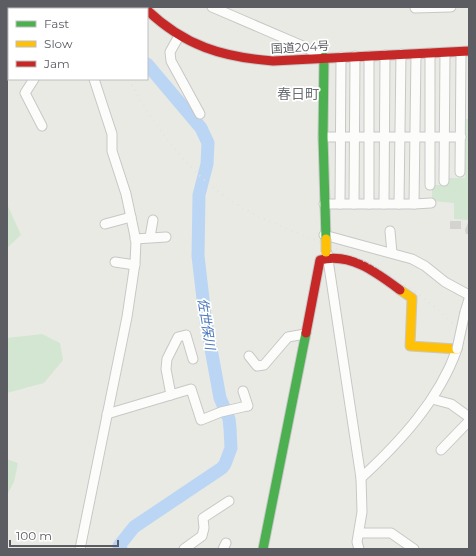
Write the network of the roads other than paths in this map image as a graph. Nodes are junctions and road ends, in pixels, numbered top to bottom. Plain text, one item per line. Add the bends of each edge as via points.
1 (212, 7) edge
2 (439, 7) edge
3 (451, 7) edge
4 (415, 8) edge
5 (148, 11) edge
6 (178, 36) junction
7 (465, 52) edge
8 (430, 53) junction
9 (445, 53) junction
10 (401, 54) junction
11 (416, 54) junction
12 (385, 55) junction
13 (355, 56) junction
14 (370, 56) junction
15 (341, 57) junction
16 (324, 58) junction
17 (33, 80) edge
18 (94, 80) edge
19 (200, 114) dead end
20 (43, 122) dead end
21 (323, 137) junction
22 (340, 137) junction
23 (355, 137) junction
24 (369, 137) junction
25 (385, 137) junction
26 (400, 137) junction
27 (415, 137) junction
28 (430, 137) junction
29 (444, 137) junction
30 (461, 137) junction
31 (460, 172) dead end
32 (444, 181) dead end
33 (430, 185) dead end
34 (431, 203) dead end
35 (324, 204) junction
36 (340, 204) junction
37 (354, 204) junction
38 (369, 204) junction
39 (384, 204) junction
40 (399, 204) junction
41 (414, 204) junction
42 (131, 217) junction
43 (153, 220) dead end
44 (108, 225) dead end
45 (390, 231) dead end
46 (150, 237) junction
47 (166, 237) dead end
48 (325, 237) junction
49 (135, 239) junction
50 (392, 253) junction
51 (327, 254) junction
52 (115, 262) dead end
53 (135, 265) junction
54 (469, 295) edge
55 (469, 299) edge
56 (305, 334) junction
57 (457, 349) junction
58 (249, 356) dead end
59 (193, 359) dead end
60 (243, 391) dead end
61 (171, 395) junction
62 (432, 399) junction
63 (107, 414) junction
64 (469, 417) edge
65 (469, 421) edge
66 (441, 450) dead end
67 (361, 478) junction
68 (229, 501) dead end
69 (359, 533) junction
70 (80, 549) edge
71 (184, 549) edge
72 (263, 549) edge
73 (359, 549) edge
74 (414, 549) edge

1 - 16 street via 305,47
2 - 3 street
2 - 4 street
5 - 6 main road, 国道204号
6 - 16 main road, 国道204号 via 215,54 246,60
6 - 19 street via 170,52 171,61
7 - 9 main road, 国道204号
7 - 30 street
8 - 9 main road, 国道204号
8 - 11 main road, 国道204号
8 - 28 street
9 - 29 street
10 - 11 main road, 国道204号
10 - 12 main road, 国道204号
10 - 26 street
11 - 27 street
12 - 14 main road, 国道204号
12 - 25 street
13 - 14 main road, 国道204号
13 - 15 main road, 国道204号
13 - 23 street
14 - 24 street
15 - 16 main road, 国道204号
15 - 22 street
16 - 21 main road
17 - 20 street via 25,93
18 - 42 street via 112,134 112,151
21 - 22 street
21 - 35 main road
22 - 23 street
22 - 36 street
23 - 24 street
23 - 37 street
24 - 25 street
24 - 38 street
25 - 26 street
25 - 39 street
26 - 27 street
26 - 40 street
27 - 28 street
27 - 41 street
28 - 29 street
28 - 33 street
29 - 30 street
29 - 32 street
30 - 31 street
34 - 41 street
35 - 36 street
35 - 48 main road
36 - 37 street
37 - 38 street
38 - 39 street
39 - 40 street
40 - 41 street
42 - 44 street
42 - 49 street
43 - 46 street
45 - 50 street
46 - 47 street
46 - 49 street
48 - 50 street
48 - 51 main road, bridge
49 - 53 street
50 - 54 street via 425,266 445,282
51 - 56 main road via 320,260
51 - 57 main road via 344,257 369,269 412,298 410,346
51 - 67 street
52 - 53 street
53 - 63 street
55 - 57 street, bridge
56 - 58 street via 288,337 264,365 257,366
56 - 72 main road
57 - 62 street via 449,371
59 - 61 street via 186,335 178,337 166,364
60 - 61 street via 248,406 201,420 191,389
61 - 63 street
62 - 64 street via 451,404
62 - 67 street via 412,425
63 - 70 street
65 - 66 street
67 - 69 street via 362,512
68 - 71 street via 203,518 202,536
69 - 73 street
69 - 74 street via 391,533

